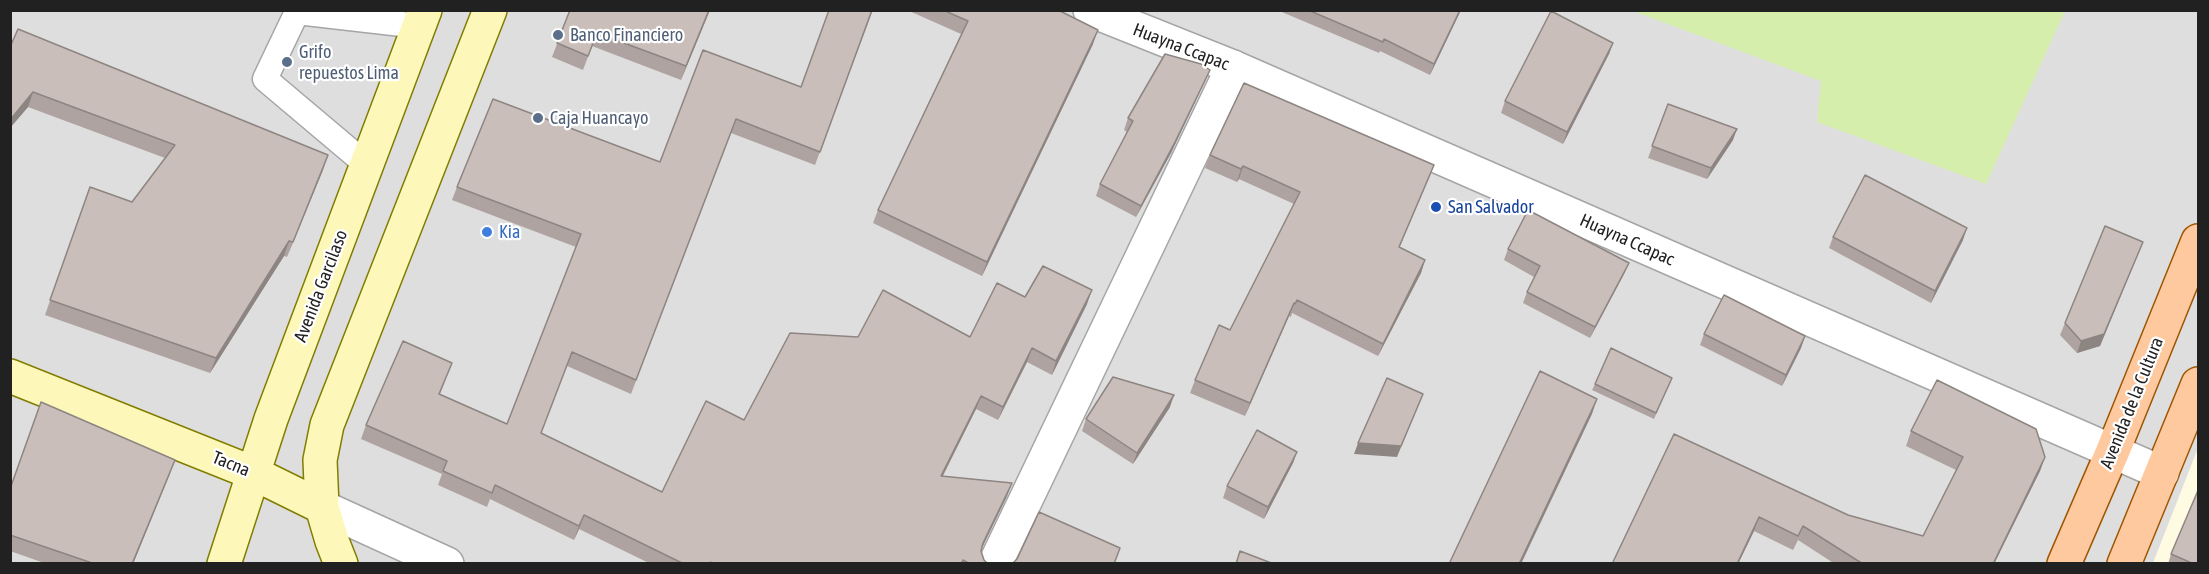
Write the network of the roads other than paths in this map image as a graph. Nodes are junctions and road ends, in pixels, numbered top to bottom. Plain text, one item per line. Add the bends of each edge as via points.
1 (490, 10) edge
2 (1090, 10) edge
3 (422, 18) edge
4 (1233, 67) junction
5 (367, 165) junction
6 (2199, 241) edge
7 (10, 376) edge
8 (2199, 384) edge
9 (2112, 453) junction
10 (253, 473) junction
11 (2162, 473) junction
12 (322, 507) junction
13 (336, 552) edge
14 (225, 564) edge
15 (447, 564) edge
16 (994, 564) edge
17 (2064, 564) edge
18 (2124, 564) edge

1 - 12 main road via 327,425 320,460
2 - 4 street, Huayna Ccapac
3 - 5 main road, Avenida Garcilaso
3 - 5 lane via 297,12 264,79
4 - 9 street, Huayna Ccapac
4 - 16 street
5 - 10 main road, Avenida Garcilaso
6 - 9 main road, Avenida de la Cultura
7 - 10 main road, Tacna
8 - 11 main road
9 - 11 street, Huayna Ccapac
9 - 17 main road, Avenida de la Cultura
10 - 12 main road, Tacna
10 - 14 main road, Avenida Garcilaso
11 - 18 main road
12 - 13 main road
12 - 15 street, Tacna

